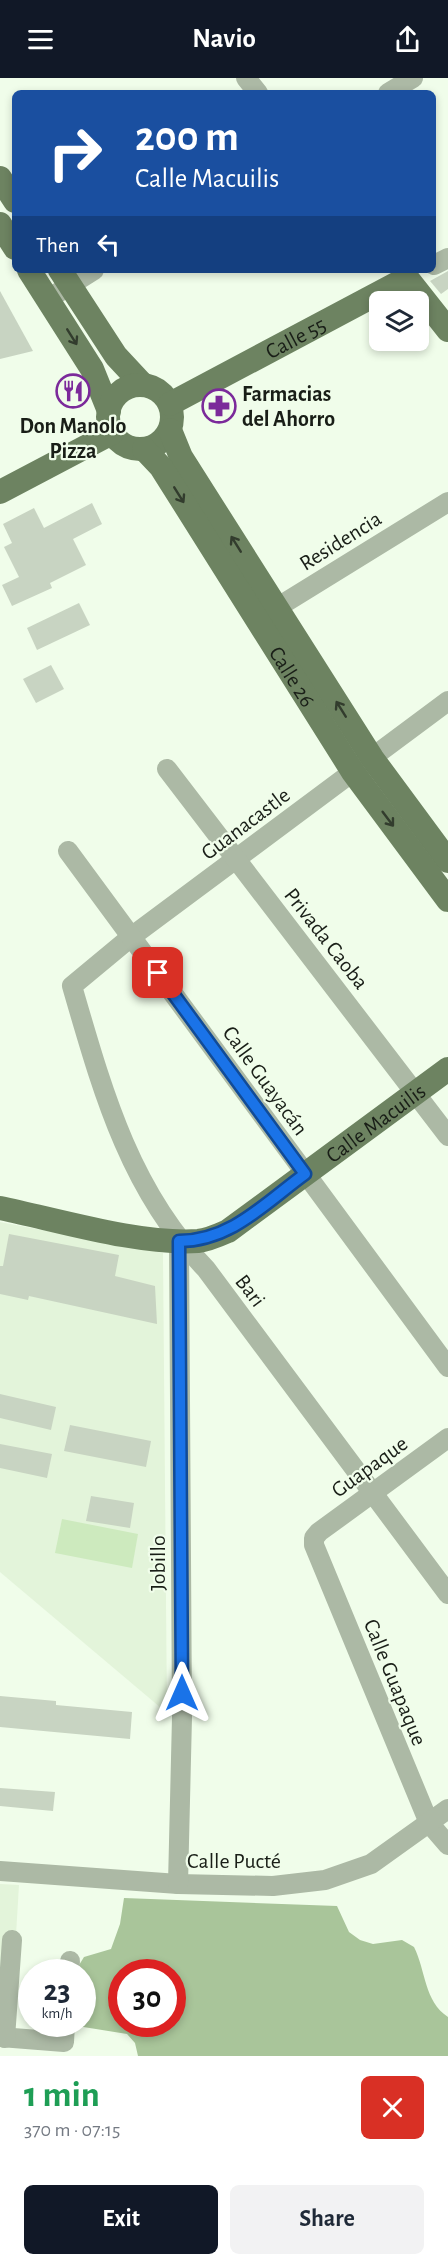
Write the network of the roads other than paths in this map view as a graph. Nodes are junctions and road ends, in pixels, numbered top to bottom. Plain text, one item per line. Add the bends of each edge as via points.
1 (246, 78) edge
2 (413, 78) edge
3 (256, 90) edge
4 (393, 90) edge
5 (0, 178) edge
6 (12, 196) edge
7 (31, 273) edge
8 (82, 273) edge
9 (410, 273) edge
10 (65, 277) edge
11 (48, 299) junction
12 (448, 330) edge
13 (143, 385) junction
14 (170, 404) junction
15 (111, 422) junction
16 (170, 430) junction
17 (144, 449) junction
18 (0, 492) edge
19 (448, 501) edge
20 (267, 613) junction
21 (448, 701) edge
22 (362, 765) junction
23 (167, 770) dead end
24 (68, 851) dead end
25 (236, 859) junction
26 (448, 861) edge
27 (448, 900) edge
28 (131, 937) junction
29 (72, 986) joint
30 (448, 1069) edge
31 (416, 1093) junction
32 (448, 1136) edge
33 (305, 1174) junction
34 (0, 1208) edge
35 (179, 1241) junction
36 (448, 1367) edge
37 (448, 1438) edge
38 (373, 1493) junction
39 (319, 1532) joint
40 (448, 1594) edge
41 (448, 1809) edge
42 (429, 1823) junction
43 (448, 1845) edge
44 (0, 1871) edge
45 (178, 1884) junction
46 (12, 1940) dead end
47 (64, 2037) edge
48 (3, 2038) edge

1 - 3 street
2 - 4 street
5 - 6 main road
7 - 11 main road
8 - 10 street
9 - 12 main road
9 - 14 main road, Calle 55
10 - 11 street
10 - 13 main road via 116,356
11 -> 15 main road via 92,369
13 - 14 main road via 163,394
13 - 15 main road via 125,389 112,402
14 - 16 main road
15 - 17 main road via 129,447
15 - 18 main road
16 - 17 main road via 160,443
20 -> 16 main road, Calle 26
17 -> 20 main road, Calle 26 via 162,467
19 - 20 street, Residencia
20 - 22 main road, Calle 26
21 - 22 street, Guanacastle
22 - 25 street, Guanacastle
22 - 26 main road, Calle 26
22 -> 27 main road, Calle 26
23 - 25 street, Privada Caoba
24 - 28 street, Calle Guayacán
25 - 28 street, Guanacastle
25 - 31 street, Privada Caoba
28 - 29 street, Guanacastle
28 - 33 street, Calle Guayacán
29 - 35 street, Bari via 104,1096 128,1157
30 - 31 main road, Calle Macuilis
31 - 32 street, Privada Caoba
31 - 33 main road, Calle Macuilis
33 - 35 main road, Calle Macuilis via 228,1231 200,1241
33 - 36 street, Calle Guayacán
34 - 35 main road, Calle Macuilis via 152,1240
35 - 38 street, Bari via 206,1269
35 - 45 street, Jobillo via 182,1717
37 - 38 street, Guapaque
38 - 39 street, Guapaque
38 - 40 street, Bari
39 - 42 street, Calle Guapaque via 314,1545
41 - 42 street, Calle Pucté
42 - 43 street, Calle Guapaque
42 - 45 street, Calle Pucté via 371,1864 325,1880 273,1886
44 - 45 street, Calle Pucté
46 - 48 street
47 - 48 street via 64,2042

